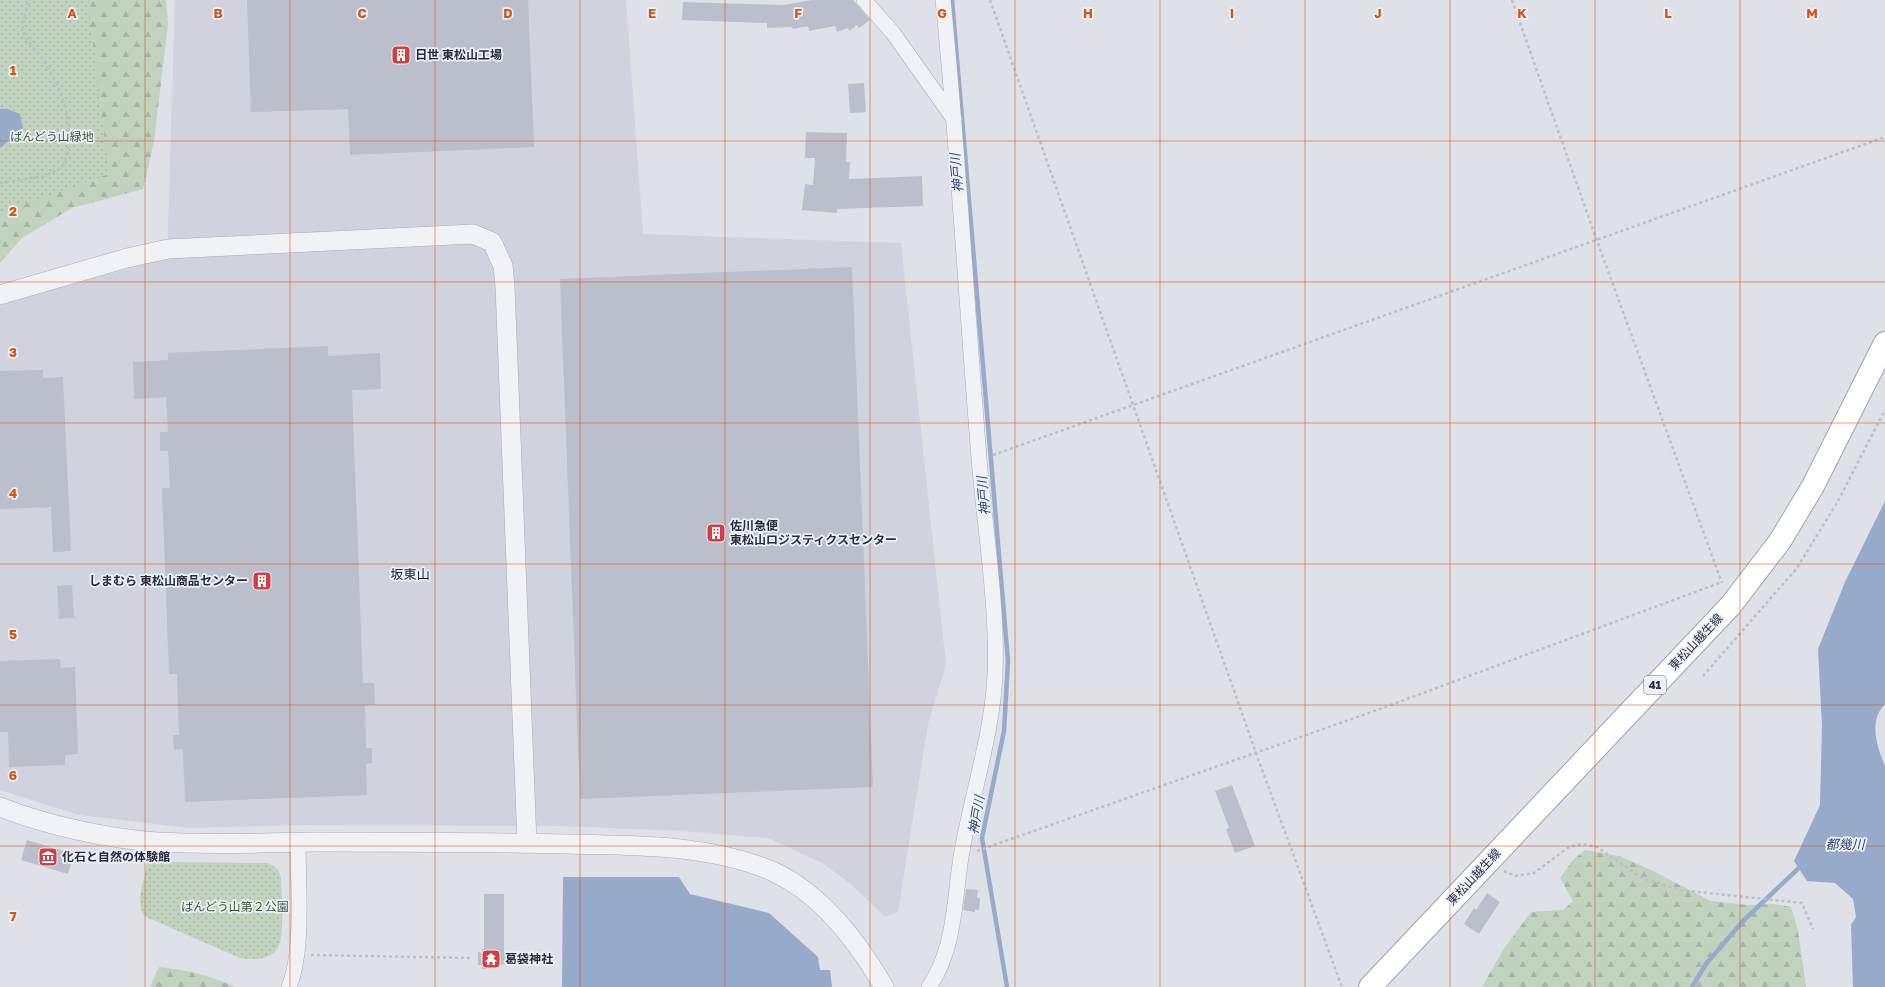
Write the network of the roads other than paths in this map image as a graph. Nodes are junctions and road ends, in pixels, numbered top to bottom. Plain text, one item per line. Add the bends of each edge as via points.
1 (864, 0) edge
2 (943, 0) edge
3 (954, 119) junction
4 (0, 295) edge
5 (1885, 343) edge
6 (0, 807) edge
7 (298, 842) junction
8 (527, 843) junction
9 (289, 987) edge
10 (884, 987) edge
11 (929, 987) edge
12 (1370, 987) edge

1 - 3 street via 893,33
2 - 3 street
3 - 11 street via 979,460 994,617 995,675 987,733 962,855 950,939 944,960
4 - 8 street via 120,260 168,249 473,234 492,242 503,266 505,286
5 - 12 main road, 東松山越生線 / 41 via 1813,486 1780,541 1731,605
6 - 7 street via 94,834 155,842
7 - 8 street
7 - 9 street via 296,955
8 - 10 street via 668,848 734,857 775,873 796,885 839,923 856,943

